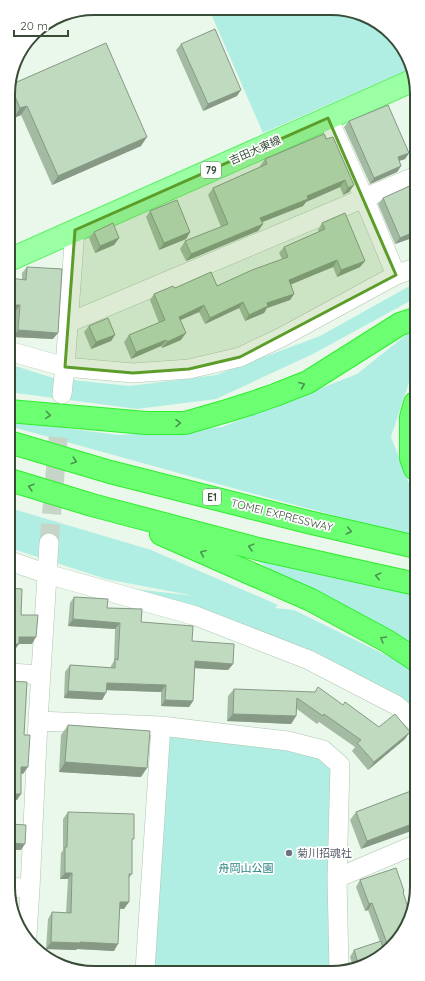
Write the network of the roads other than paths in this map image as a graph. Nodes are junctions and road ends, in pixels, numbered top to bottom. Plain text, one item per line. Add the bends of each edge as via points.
1 (409, 82) edge
2 (328, 118) junction
3 (410, 179) edge
4 (364, 198) junction
5 (76, 230) junction
6 (15, 257) edge
7 (410, 270) edge
8 (396, 275) junction
9 (410, 321) edge
10 (68, 323) junction
11 (15, 353) edge
12 (65, 366) junction
13 (62, 394) tunnel mouth
14 (15, 412) edge
15 (15, 444) edge
16 (15, 482) edge
17 (92, 505) junction
18 (49, 543) tunnel mouth
19 (410, 546) edge
20 (15, 563) edge
21 (47, 574) junction
22 (410, 583) edge
23 (410, 656) edge
24 (15, 673) edge
25 (41, 675) junction
26 (410, 717) edge
27 (38, 721) junction
28 (161, 726) junction
29 (410, 847) edge
30 (337, 878) junction
31 (15, 887) edge
32 (30, 889) junction
33 (27, 929) edge
34 (339, 965) edge
35 (145, 966) edge

1 - 2 main road, 吉田大東線 / 79
2 - 4 street
2 - 5 main road, 吉田大東線 / 79
3 - 4 street
4 - 8 street
4 - 10 street
5 - 6 main road, 吉田大東線 / 79
5 - 10 street
7 - 8 street
8 - 12 street via 282,337 240,356 189,368 133,373
14 -> 9 highway via 146,423 185,422 275,396 308,382 400,324
10 - 12 street
11 - 12 street
12 - 13 street
15 -> 19 highway, TOMEI EXPRESSWAY / E1 via 110,472
17 -> 16 highway
22 -> 17 highway via 258,549
23 -> 17 highway via 311,600
18 - 21 street
20 - 21 street
21 - 25 street
21 - 26 street via 196,616 303,658 396,705
24 - 25 street
25 - 27 street
27 - 28 street
27 - 32 street
28 - 30 street via 288,741 323,750 340,765
28 - 35 street
29 - 30 street
30 - 34 street
31 - 32 street
32 - 33 street

